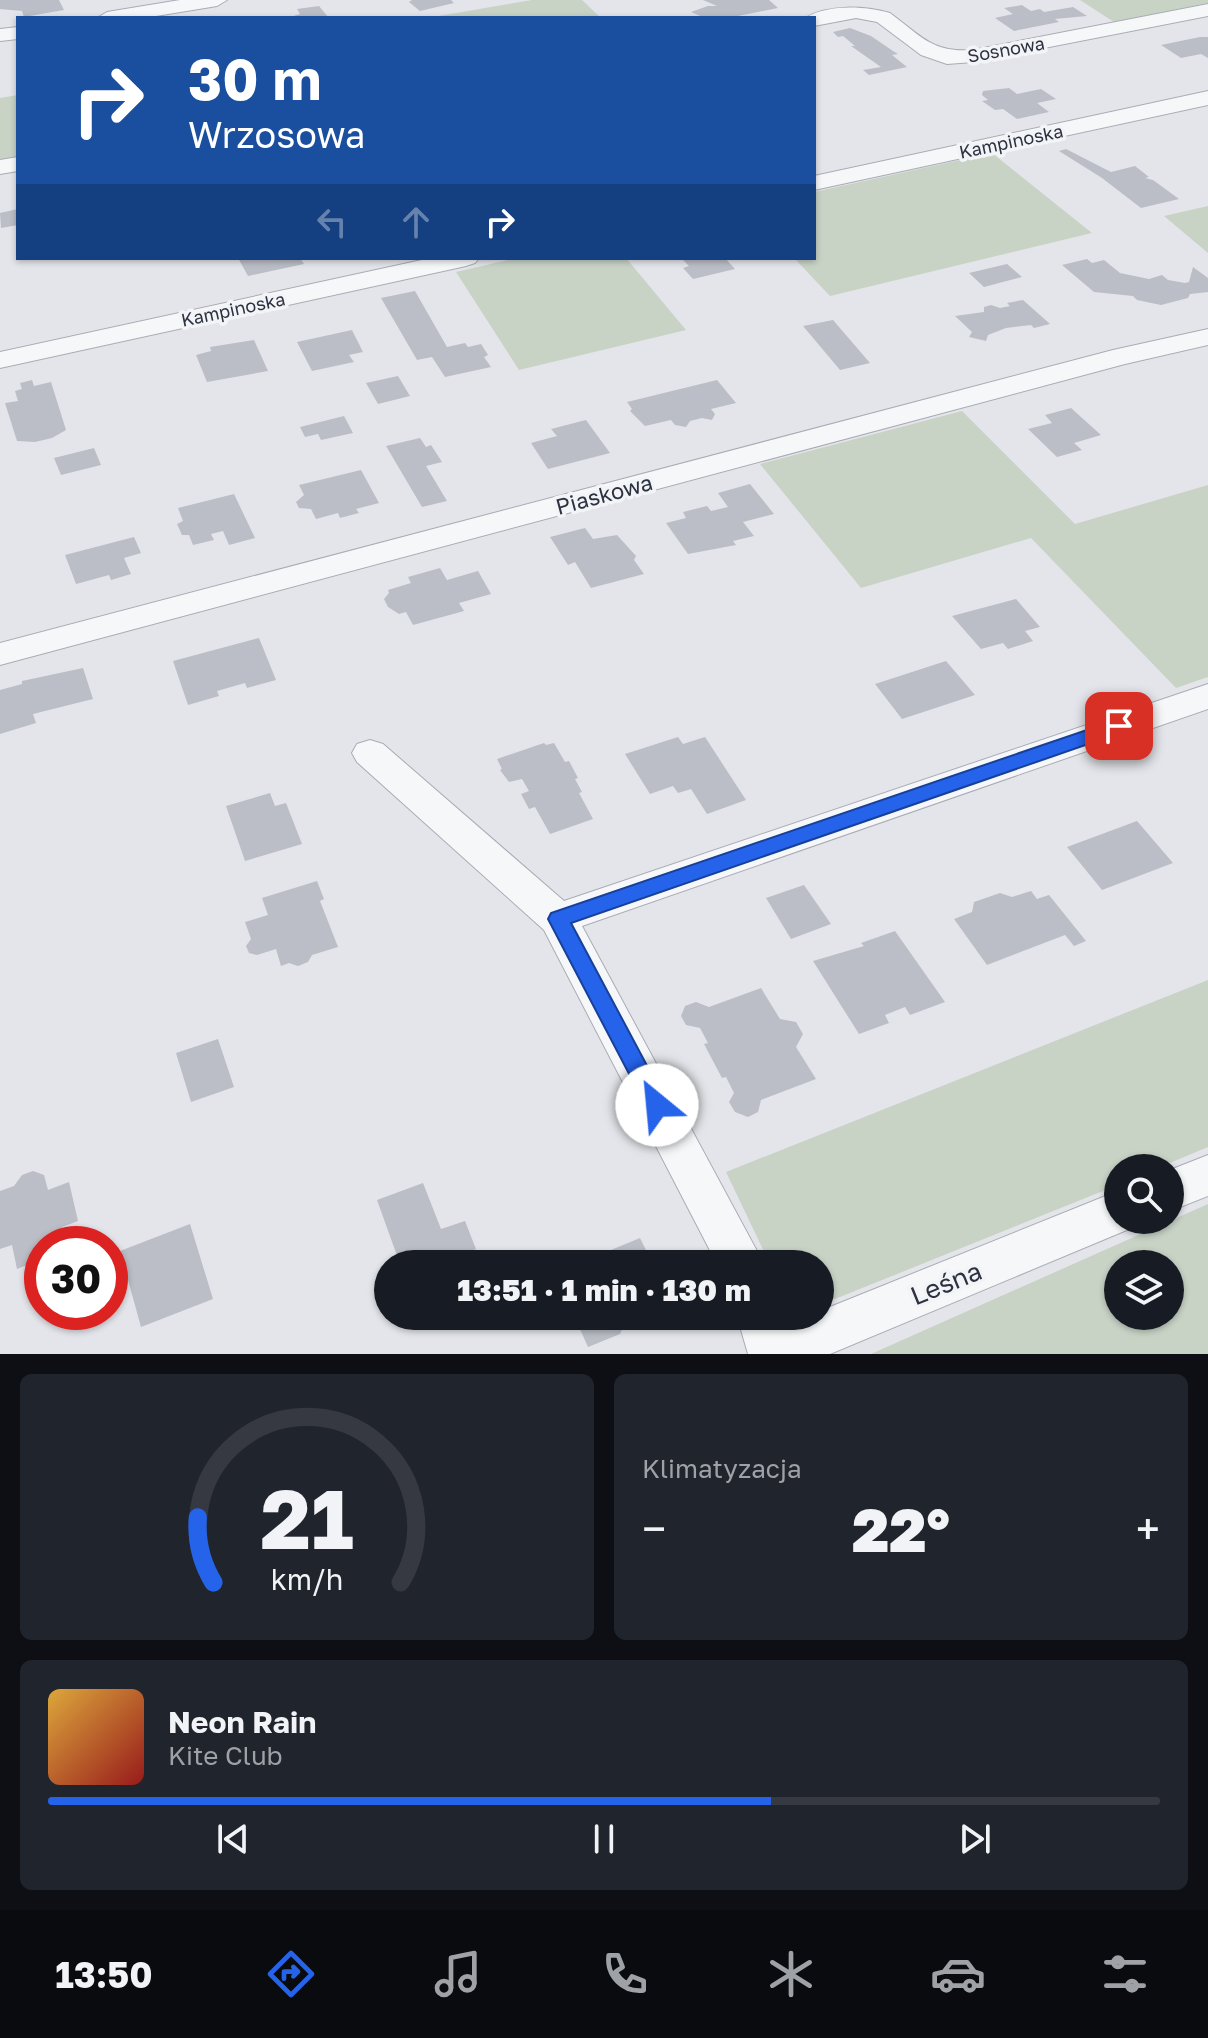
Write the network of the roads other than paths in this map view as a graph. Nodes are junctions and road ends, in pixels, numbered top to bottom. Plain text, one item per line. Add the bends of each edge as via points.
1 (217, 0) edge
2 (1208, 10) edge
3 (119, 16) edge
4 (816, 20) edge
5 (1208, 98) edge
6 (816, 183) edge
7 (457, 260) edge
8 (1208, 337) edge
9 (0, 360) edge
10 (0, 654) edge
11 (1208, 696) edge
12 (370, 753) dead end
13 (558, 919) junction
14 (1208, 1175) edge
15 (1184, 1185) edge
16 (1104, 1218) edge
17 (734, 1250) edge
18 (765, 1330) edge
19 (773, 1354) edge

1 - 3 street
2 - 4 street, Sosnowa via 947,58 928,51 883,17 856,12
5 - 6 street, Kampinoska
7 - 9 street, Kampinoska
8 - 10 street, Piaskowa
11 - 13 street
12 - 13 street
13 - 17 street
14 - 15 street
16 - 19 street, Leśna
18 - 19 street

